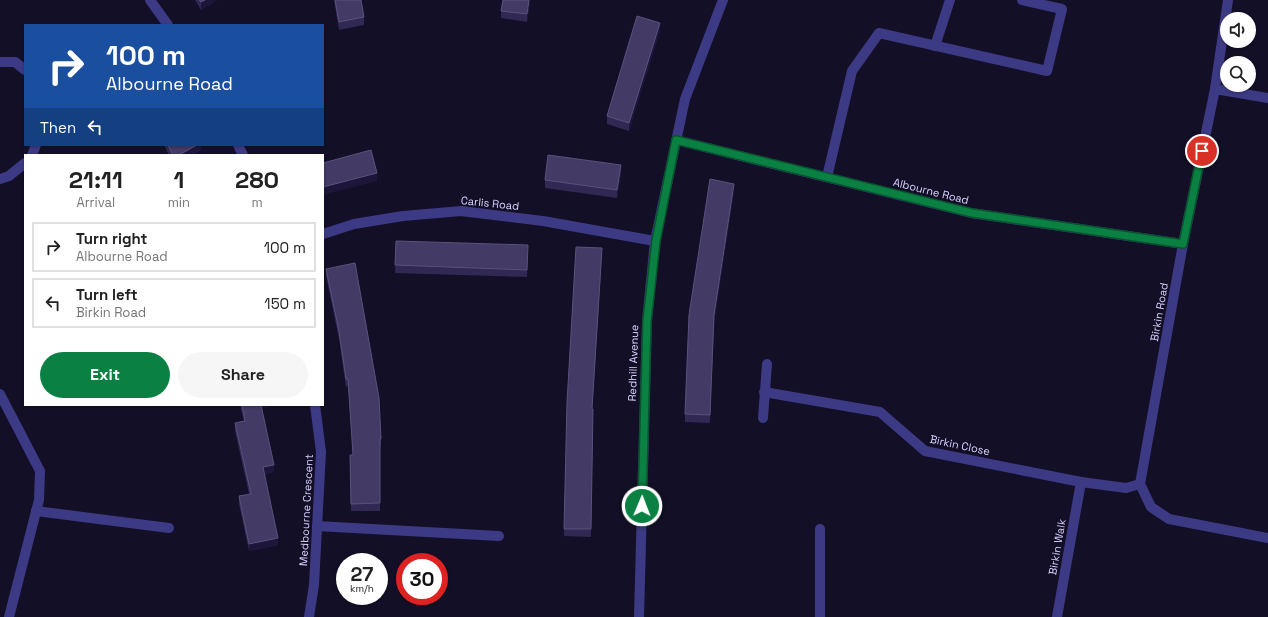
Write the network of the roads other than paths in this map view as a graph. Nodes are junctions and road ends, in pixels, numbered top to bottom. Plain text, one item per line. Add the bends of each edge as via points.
1 (150, 0) edge
2 (723, 0) edge
3 (950, 0) edge
4 (1022, 0) edge
5 (1228, 0) edge
6 (167, 24) edge
7 (935, 46) junction
8 (0, 62) edge
9 (24, 69) edge
10 (1215, 90) junction
11 (1268, 98) edge
12 (676, 140) junction
13 (24, 164) edge
14 (827, 177) junction
15 (0, 178) edge
16 (324, 234) edge
17 (656, 241) junction
18 (1183, 244) junction
19 (767, 364) dead end
20 (764, 392) junction
21 (0, 394) edge
22 (315, 406) edge
23 (763, 418) dead end
24 (1082, 482) junction
25 (1140, 484) junction
26 (36, 511) junction
27 (317, 526) junction
28 (169, 528) dead end
29 (820, 529) dead end
30 (499, 536) dead end
31 (1268, 538) edge
32 (9, 617) edge
33 (309, 617) edge
34 (639, 617) edge
35 (820, 617) edge
36 (1057, 617) edge

1 - 6 street
2 - 12 street, Redhill Avenue via 686,99
3 - 7 street
4 - 7 street via 1062,9 1047,72
5 - 10 street, Birkin Road
7 - 14 street via 879,33 852,71
8 - 9 street via 15,62
10 - 11 street
10 - 18 street, Birkin Road
12 - 14 street, Albourne Road
12 - 17 street, Redhill Avenue
13 - 15 street via 9,176
14 - 18 street, Albourne Road via 972,213
16 - 17 street, Carlis Road via 354,224 403,216 461,211 543,221
17 - 34 street, Redhill Avenue via 647,321
18 - 25 street, Birkin Road
19 - 20 street
20 - 23 street
20 - 24 street, Birkin Close via 880,412 925,451
21 - 26 street via 40,471
22 - 27 street, Medbourne Crescent via 321,452
24 - 25 street, Birkin Close via 1126,488
24 - 36 street, Birkin Walk
25 - 31 street via 1151,507 1170,518
26 - 28 street
26 - 32 street
27 - 30 street
27 - 33 street, Medbourne Crescent via 314,585
29 - 35 street

